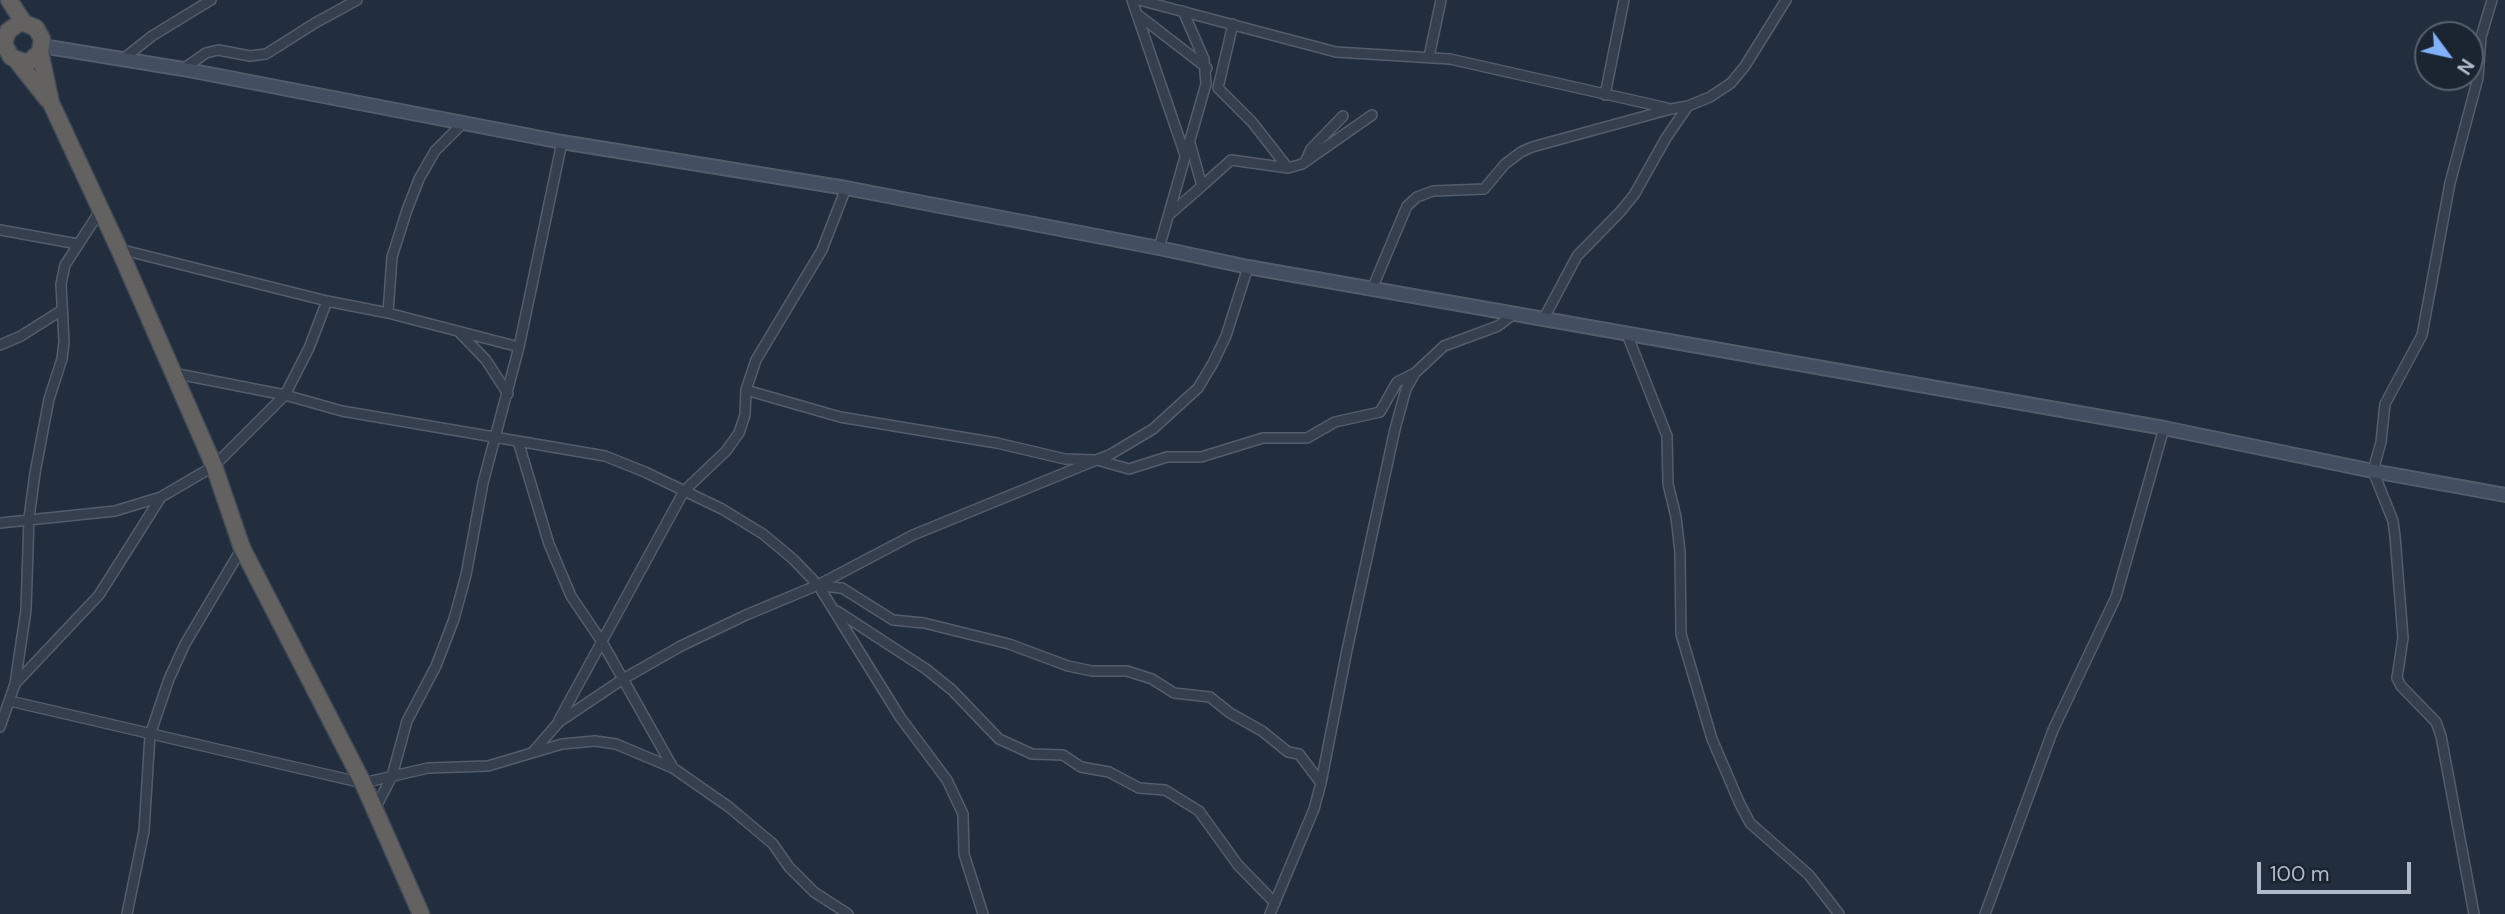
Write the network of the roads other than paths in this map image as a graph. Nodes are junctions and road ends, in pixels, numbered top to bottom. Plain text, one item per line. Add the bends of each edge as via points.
1 (1, 0) edge
2 (9, 0) edge
3 (211, 0) edge
4 (357, 0) edge
5 (1132, 0) edge
6 (1139, 0) edge
7 (1441, 0) edge
8 (1624, 0) edge
9 (1780, 0) edge
10 (1786, 0) edge
11 (2492, 0) edge
12 (1183, 11) junction
13 (1137, 14) junction
14 (24, 23) junction
15 (1233, 24) junction
16 (8, 31) junction
17 (41, 49) junction
18 (1429, 57) junction
19 (123, 60) junction
20 (17, 61) junction
21 (1206, 68) junction
22 (183, 69) junction
23 (1605, 95) junction
24 (51, 103) junction
25 (1688, 106) junction
26 (1671, 109) junction
27 (1372, 115) dead end
28 (1343, 116) dead end
29 (464, 122) junction
30 (562, 142) junction
31 (1189, 142) junction
32 (1185, 157) junction
33 (1305, 162) junction
34 (1288, 168) junction
35 (1202, 186) junction
36 (846, 188) junction
37 (100, 211) junction
38 (1169, 215) junction
39 (0, 230) edge
40 (78, 244) junction
41 (1159, 248) junction
42 (119, 249) junction
43 (1248, 267) junction
44 (1372, 289) junction
45 (327, 301) junction
46 (62, 310) junction
47 (388, 313) junction
48 (1514, 314) junction
49 (1544, 318) junction
50 (458, 332) junction
51 (1627, 334) junction
52 (0, 345) edge
53 (519, 347) junction
54 (173, 373) junction
55 (1415, 373) junction
56 (746, 390) junction
57 (508, 394) junction
58 (285, 395) junction
59 (2164, 428) junction
60 (494, 436) junction
61 (517, 441) junction
62 (1097, 460) junction
63 (214, 466) junction
64 (2373, 471) junction
65 (684, 491) junction
66 (2505, 495) edge
67 (162, 497) junction
68 (29, 518) junction
69 (0, 523) edge
70 (242, 548) junction
71 (818, 585) junction
72 (832, 608) junction
73 (602, 642) junction
74 (623, 679) junction
75 (15, 684) junction
76 (9, 701) junction
77 (559, 722) junction
78 (0, 727) edge
79 (150, 735) junction
80 (532, 753) junction
81 (673, 768) junction
82 (392, 776) junction
83 (363, 783) junction
84 (1321, 783) junction
85 (375, 809) junction
86 (1275, 903) junction
87 (127, 914) edge
88 (421, 914) edge
89 (848, 914) edge
90 (983, 914) edge
91 (1270, 914) edge
92 (1839, 914) edge
93 (1984, 914) edge
94 (2474, 914) edge

1 - 16 highway
2 - 14 highway
3 - 19 street
4 - 22 street via 265,54 250,57 219,50
5 - 13 street
6 - 12 street
7 - 18 street
8 - 23 street
9 - 10 street
10 - 25 street via 1731,83
11 - 64 street via 2481,37 2478,78 2450,183 2422,335 2385,404 2382,442
12 - 15 street
12 - 21 street
13 - 21 street
13 - 32 street
14 - 16 highway
14 - 17 highway via 40,33
15 - 18 street via 1336,52
15 - 34 street via 1218,88
16 - 20 highway via 6,51
17 - 19 main road
17 - 20 highway via 30,61
17 - 24 highway
18 - 23 street via 1488,66
19 - 22 main road
20 - 24 highway
21 - 31 street via 1206,84
22 - 29 main road
23 - 26 street
24 - 37 highway
25 - 26 street
25 - 49 street via 1634,195 1577,256
26 - 44 street via 1521,152 1484,189 1433,191 1417,197 1407,206
27 - 33 street
28 - 33 street via 1311,149
29 - 30 main road
29 - 47 street via 435,151 419,179 393,257
30 - 36 main road
30 - 53 street
31 - 32 street
31 - 35 street
32 - 38 street
33 - 34 street
34 - 35 street via 1231,159
35 - 38 street
36 - 41 main road
36 - 56 street via 822,250 757,360
37 - 40 street
37 - 42 highway
38 - 41 street
39 - 40 street
40 - 46 street via 65,265
41 - 43 main road
42 - 45 street
42 - 54 highway
43 - 44 main road
43 - 62 street via 1226,336 1198,388 1153,429
44 - 48 main road
45 - 47 street
45 - 58 street
46 - 52 street
46 - 68 street via 62,359 49,400
47 - 50 street
48 - 49 main road
48 - 55 street via 1498,326 1444,346
49 - 51 main road
50 - 53 street
50 - 57 street via 486,360
51 - 59 main road
51 - 92 street via 1667,436 1668,484 1680,552 1682,639 1712,739 1750,823 1809,875
53 - 57 street
54 - 58 street
54 - 63 highway
55 - 62 street via 1397,382 1380,412 1335,422 1307,438 1263,438 1201,457 1167,457 1129,468
55 - 84 street via 1395,429
56 - 62 street via 840,417 1065,459
56 - 65 street via 745,415 738,433
57 - 60 street
58 - 60 street via 342,411
58 - 63 street
59 - 64 main road
59 - 93 street via 2116,597 2053,730
60 - 61 street
60 - 82 street via 454,619 407,721
61 - 65 street via 605,456
61 - 73 street via 549,544 571,596
62 - 71 street via 913,535
63 - 67 street
63 - 70 highway
64 - 66 main road
64 - 94 street via 2395,536 2403,638 2397,678 2431,716 2441,736
65 - 71 street via 763,534
65 - 73 street
67 - 68 street via 115,510
67 - 75 street via 99,595
68 - 69 street
68 - 75 street via 26,610
70 - 79 street via 185,644
70 - 83 highway
71 - 72 street
71 - 74 street via 724,625
71 - 84 street via 842,588 892,620 1009,644 1068,666 1127,671 1174,693 1210,697 1288,752 1300,754
72 - 86 street via 926,669 999,739 1032,754 1063,755 1081,767 1109,772 1139,788 1165,790 1199,811 1237,864
72 - 90 street via 900,717 947,780 963,814 964,854
73 - 74 street
73 - 77 street
74 - 77 street
74 - 81 street
75 - 76 street
76 - 78 street
76 - 79 street
77 - 80 street
79 - 83 street
79 - 87 street via 144,831
80 - 81 street via 595,741 616,744
80 - 82 street via 488,766 428,768
81 - 89 street via 759,830 807,886
82 - 83 street
82 - 85 street
83 - 85 highway
84 - 86 street
85 - 88 highway
86 - 91 street

